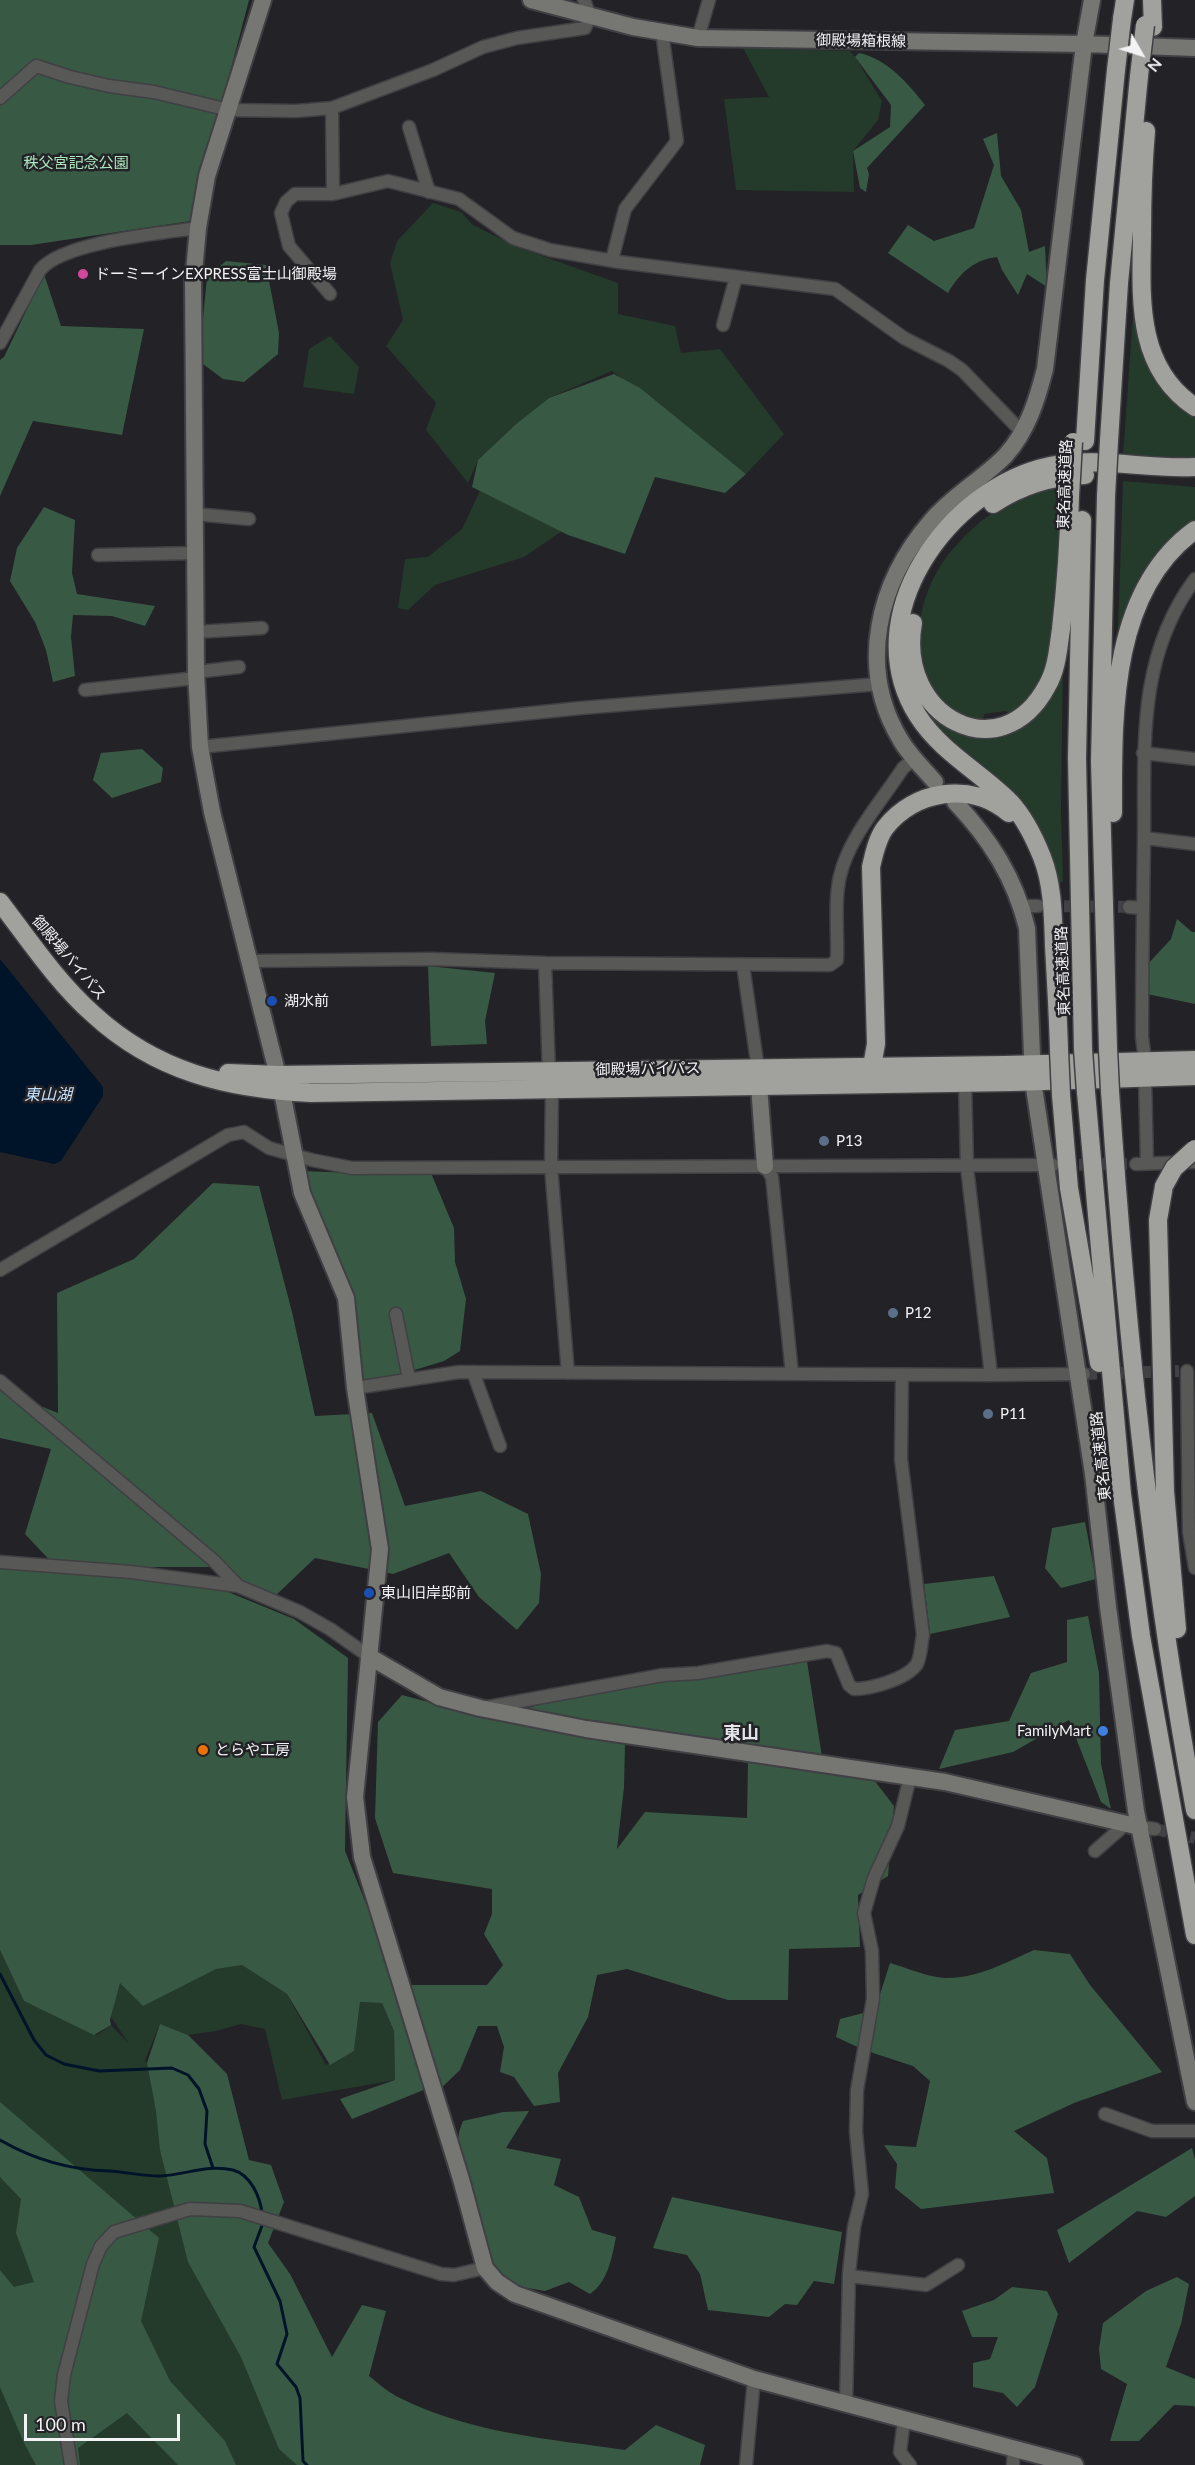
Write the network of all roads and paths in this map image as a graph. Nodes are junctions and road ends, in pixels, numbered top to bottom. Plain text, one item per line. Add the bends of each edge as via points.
1 (263, 0) edge
2 (531, 0) edge
3 (584, 0) edge
4 (709, 0) edge
5 (1092, 0) edge
6 (1125, 0) edge
7 (1150, 0) edge
8 (590, 16) junction
9 (662, 32) junction
10 (698, 38) junction
11 (1084, 44) junction
12 (1195, 48) edge
13 (1144, 77) junction
14 (0, 98) edge
15 (332, 108) junction
16 (229, 110) junction
17 (410, 127) dead end
18 (429, 192) junction
19 (333, 194) junction
20 (198, 228) junction
21 (612, 260) junction
22 (735, 277) junction
23 (330, 294) dead end
24 (723, 325) dead end
25 (0, 343) edge
26 (1195, 407) edge
27 (1022, 432) junction
28 (1195, 467) edge
29 (1195, 480) edge
30 (1076, 495) junction
31 (195, 514) junction
32 (249, 519) dead end
33 (1195, 530) edge
34 (196, 552) junction
35 (98, 555) dead end
36 (1195, 579) edge
37 (262, 628) dead end
38 (196, 632) junction
39 (239, 668) dead end
40 (196, 675) junction
41 (879, 684) junction
42 (85, 690) dead end
43 (200, 747) junction
44 (1143, 753) junction
45 (914, 759) junction
46 (1195, 759) edge
47 (935, 782) dead end
48 (955, 802) dead end
49 (1028, 830) junction
50 (1144, 838) junction
51 (1195, 844) edge
52 (0, 902) edge
53 (1129, 907) tunnel mouth
54 (1143, 908) junction
55 (249, 961) junction
56 (545, 963) junction
57 (743, 965) junction
58 (1104, 970) junction
59 (876, 1044) junction
60 (1195, 1060) edge
61 (872, 1066) junction
62 (897, 1066) junction
63 (1145, 1069) junction
64 (1032, 1072) junction
65 (1195, 1076) edge
66 (758, 1077) junction
67 (550, 1080) junction
68 (858, 1083) junction
69 (964, 1083) junction
70 (280, 1084) junction
71 (1195, 1149) edge
72 (294, 1155) junction
73 (1195, 1162) edge
74 (765, 1166) junction
75 (1049, 1166) junction
76 (551, 1167) junction
77 (967, 1167) junction
78 (0, 1270) edge
79 (396, 1314) dead end
80 (1187, 1371) edge
81 (473, 1372) junction
82 (568, 1373) junction
83 (792, 1374) junction
84 (1082, 1374) junction
85 (902, 1375) junction
86 (991, 1375) junction
87 (410, 1379) junction
88 (0, 1381) edge
89 (355, 1388) junction
90 (500, 1446) dead end
91 (1122, 1494) junction
92 (0, 1562) edge
93 (1195, 1568) edge
94 (238, 1586) junction
95 (370, 1657) junction
96 (480, 1708) junction
97 (1187, 1764) junction
98 (910, 1777) junction
99 (1195, 1810) edge
100 (1141, 1826) junction
101 (1095, 1851) dead end
102 (1195, 1935) edge
103 (1195, 2102) edge
104 (1105, 2114) dead end
105 (1195, 2131) edge
106 (958, 2265) dead end
107 (485, 2268) junction
108 (849, 2276) junction
109 (754, 2379) junction
110 (846, 2405) junction
111 (904, 2420) junction
112 (1014, 2457) edge
113 (71, 2465) edge
114 (746, 2465) edge
115 (910, 2465) edge
116 (1075, 2465) edge

1 - 16 street
2 - 8 street, 御殿場箱根線
3 - 8 street
4 - 10 street
5 - 11 street
6 - 30 highway, 東名高速道路, bridge
7 - 13 highway
8 - 9 street, 御殿場箱根線
8 - 15 street via 585,28 483,46 433,70
9 - 10 street, 御殿場箱根線
9 - 21 street via 677,141 625,209
10 - 11 street, 御殿場箱根線
11 - 12 street, 御殿場箱根線
11 - 27 street via 1045,369 1031,417
13 - 26 highway via 1144,325 1160,371 1174,391
13 - 58 highway, bridge via 1119,283 1106,496 1100,761
14 - 16 street via 36,66 99,84
15 - 16 street
15 - 19 street
16 - 20 street via 207,176
17 - 18 street
18 - 19 street via 388,182
18 - 21 street via 459,199 513,238 549,250
19 - 23 street via 295,194 280,213 289,246
20 - 25 street via 115,240 49,261 40,270
20 - 31 street via 194,283
21 - 22 street
22 - 24 street
22 - 27 street via 842,292 904,338 962,370
27 - 41 street via 1006,454 948,502 902,561 884,603 877,646
28 - 49 highway via 1080,462 1022,474 961,513 927,554 912,583 902,615 898,650 909,699 938,741 1010,803
29 - 30 highway via 1095,474 1053,479 1012,493 968,523 927,577 915,612 911,642 919,683 936,709 954,722 987,728 1012,721 1032,707 1046,688 1055,666
30 - 91 highway, 東名高速道路, bridge via 1083,1049
31 - 32 street
31 - 34 street
33 - 58 highway via 1174,547 1151,576 1128,633 1113,758 1114,948
34 - 35 street
34 - 38 street
36 - 44 street via 1173,615 1153,670 1146,703
37 - 38 street
38 - 40 street
39 - 40 street
40 - 42 street
40 - 43 street
41 - 43 street via 581,708
41 - 45 street via 891,722
43 - 55 street
44 - 46 street
44 - 50 street
45 - 47 street
45 - 57 street via 903,768 844,862 839,879 837,960 830,965
48 - 64 street via 992,846 1030,906
49 - 59 highway via 994,803 958,793 924,797 897,814 884,830 871,867
49 - 91 highway, bridge via 1042,857 1051,892 1061,1095 1070,1188
50 - 51 street
50 - 54 street
52 - 70 highway, 御殿場バイパス via 75,996 115,1032 157,1054 203,1069 252,1075
53 - 54 street
54 - 63 street
55 - 56 street via 432,959
55 - 70 street
56 - 57 street
56 - 67 street
57 - 66 street
58 - 97 highway, bridge via 1117,1194 1146,1491
59 - 61 highway
59 - 62 highway via 883,1058
60 - 63 highway, 御殿場バイパス
61 - 62 highway, 御殿場バイパス
61 - 66 highway, 御殿場バイパス
61 - 68 highway
62 - 64 highway, 御殿場バイパス
63 - 64 highway, 御殿場バイパス
63 - 65 highway, 御殿場バイパス
63 - 73 street via 1141,1164
64 - 69 highway, 御殿場バイパス
64 - 75 street
66 - 67 highway, 御殿場バイパス
66 - 68 highway, 御殿場バイパス
66 - 74 street
67 - 70 highway, 御殿場バイパス
67 - 76 street
68 - 69 highway, 御殿場バイパス
69 - 77 street
70 - 72 street
71 - 97 highway, bridge via 1174,1168 1164,1186 1158,1220 1165,1491
72 - 76 street via 352,1168
72 - 78 street via 269,1148 244,1132 228,1135
72 - 89 street via 302,1193 346,1298
74 - 76 street
74 - 77 street
74 - 83 street via 772,1177
75 - 77 street
75 - 84 street
76 - 82 street
77 - 86 street
79 - 87 street
80 - 93 street via 1189,1532
81 - 82 street
81 - 87 street
81 - 90 street
82 - 83 street
83 - 85 street
84 - 86 street
84 - 100 street via 1108,1607
85 - 86 street
85 - 96 street via 901,1460 923,1635 917,1663 910,1670 885,1684 854,1689 836,1653 827,1651
87 - 89 street
88 - 94 street via 213,1560
89 - 95 street via 380,1549
91 - 102 highway, 東名高速道路 via 1141,1636
92 - 94 street via 131,1572
94 - 95 street via 300,1612
95 - 96 street via 439,1697
95 - 107 street via 355,1797 362,1857
96 - 98 street via 586,1729
97 - 99 highway
98 - 100 street
98 - 108 street via 898,1826 874,1878 864,1913 872,1951 873,2000 857,2090 856,2132 862,2194
100 - 101 street
100 - 103 street
104 - 105 street via 1152,2131
106 - 108 street via 926,2285
107 - 109 street via 515,2294
107 - 113 street via 441,2274 240,2211 190,2209 114,2232 100,2246 93,2264 64,2375 61,2401
108 - 110 street
109 - 110 street
109 - 114 street
110 - 111 street
111 - 112 street
111 - 115 street via 900,2452
112 - 116 street

